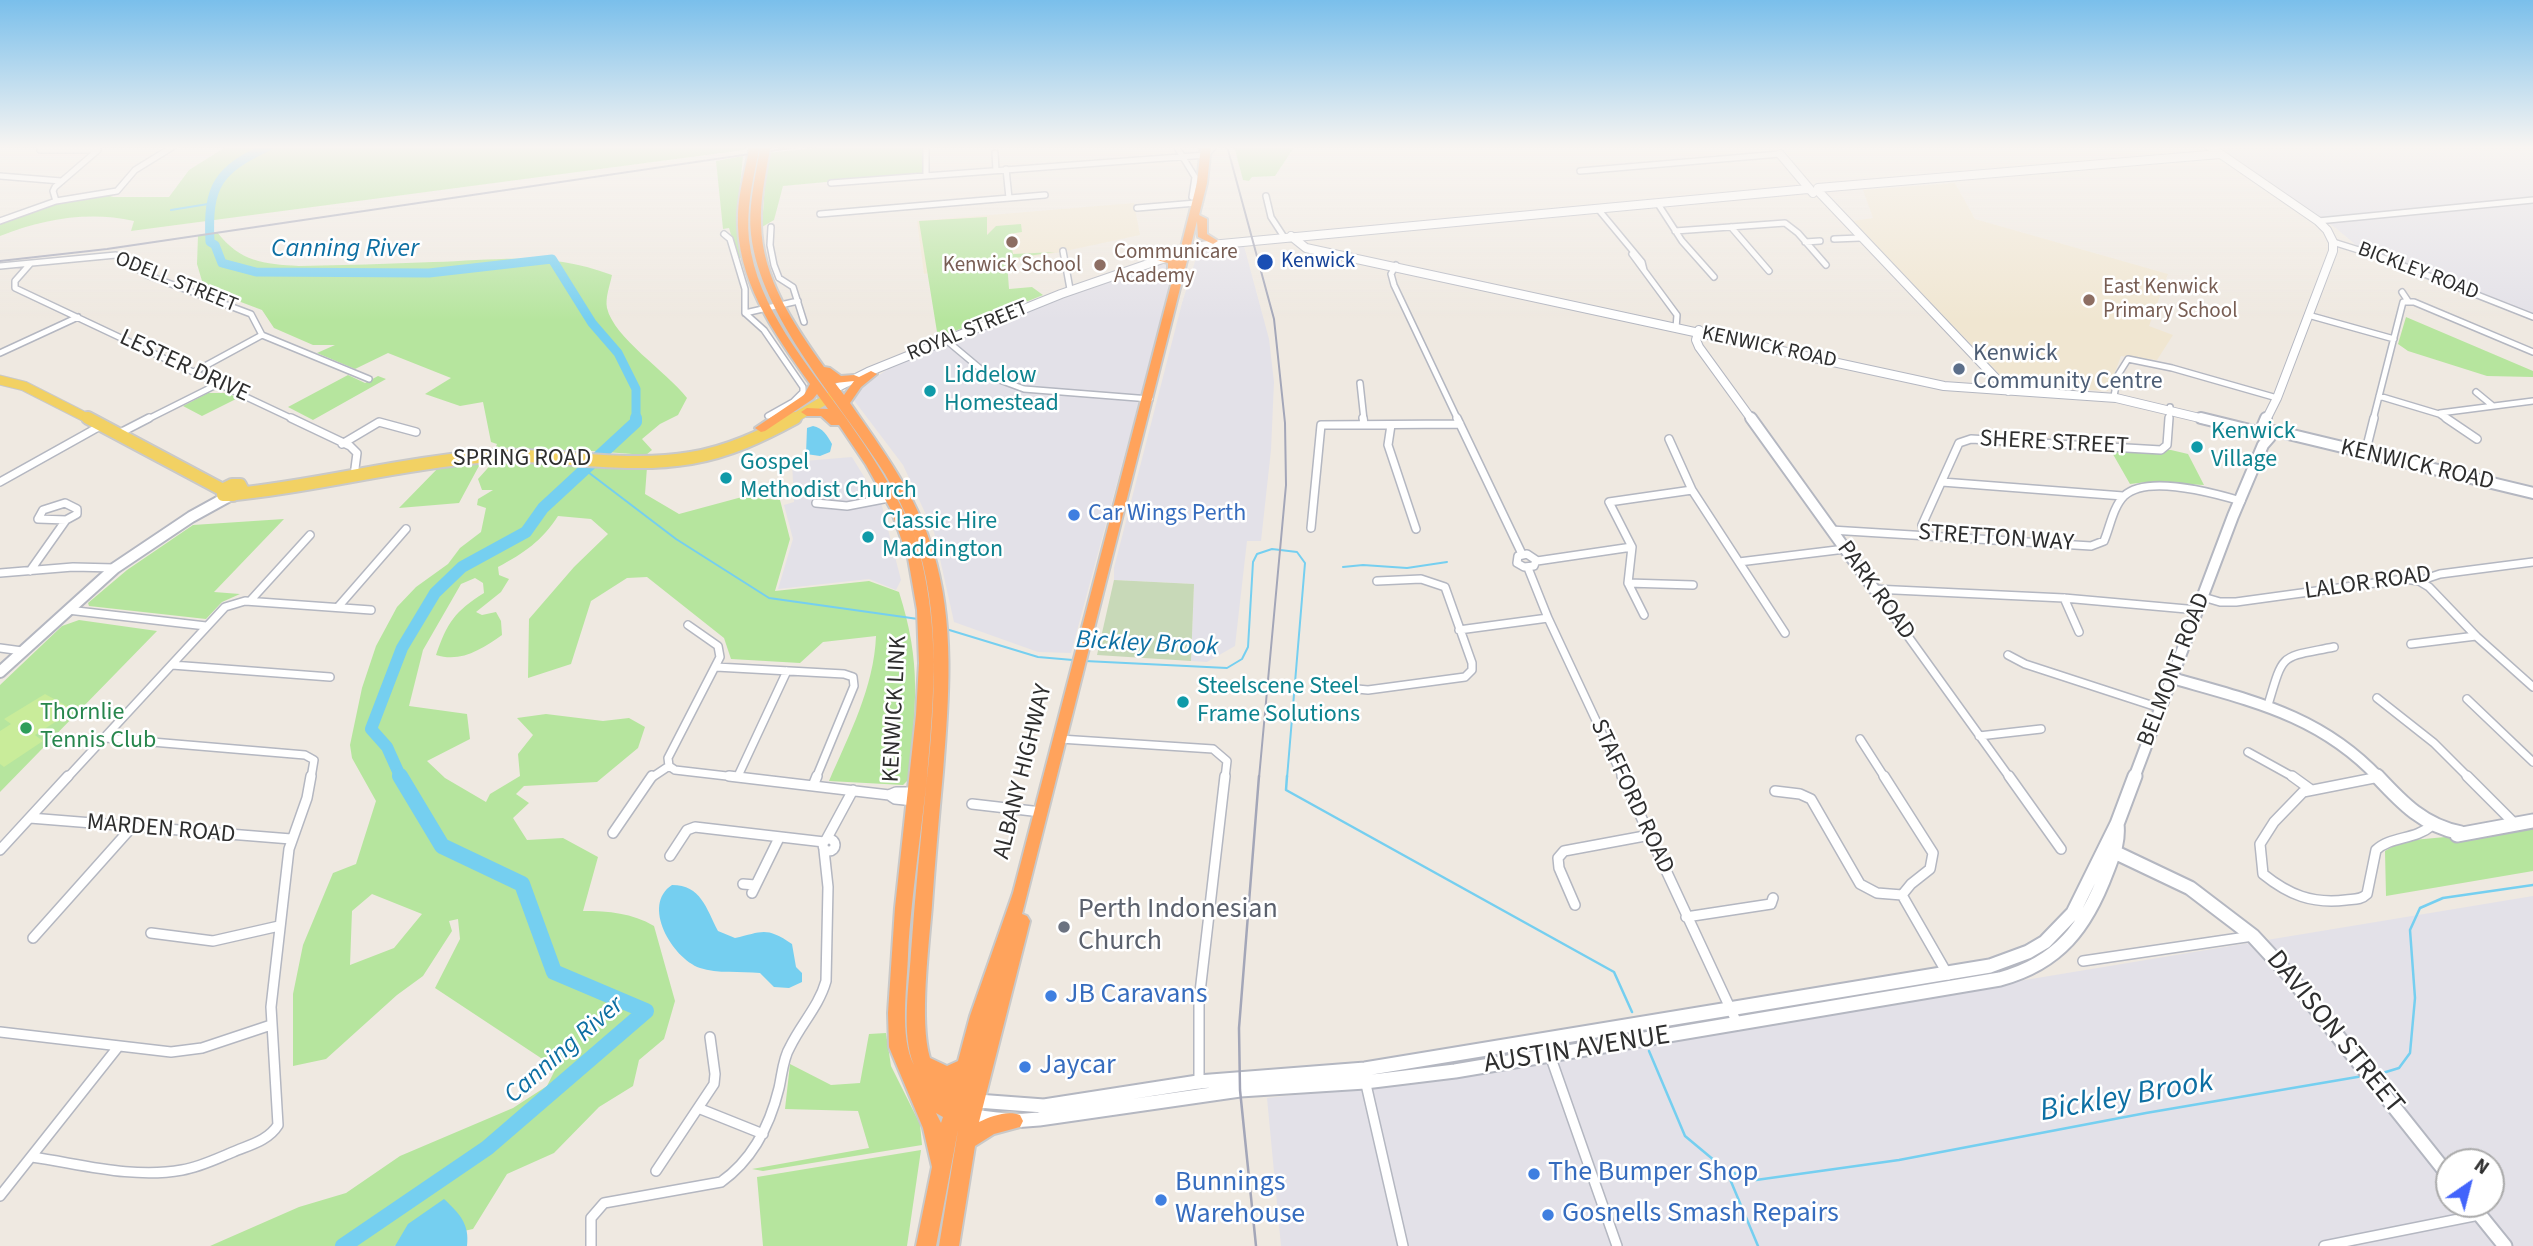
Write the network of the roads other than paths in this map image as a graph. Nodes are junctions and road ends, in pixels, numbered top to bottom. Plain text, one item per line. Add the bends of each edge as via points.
1 (47, 204) edge
2 (756, 204) edge
3 (936, 204) edge
4 (1164, 204) edge
5 (1194, 204) edge
6 (1202, 204) edge
7 (1269, 204) edge
8 (1654, 204) edge
9 (1656, 204) edge
10 (1828, 204) edge
11 (2295, 204) edge
12 (2488, 204) edge
13 (1137, 208) dead end
14 (1601, 209) junction
15 (820, 214) dead end
16 (1200, 218) junction
17 (2318, 220) junction
18 (0, 221) edge
19 (1731, 227) junction
20 (771, 228) dead end
21 (1675, 231) junction
22 (724, 234) dead end
23 (1288, 237) junction
24 (1860, 238) junction
25 (1834, 239) dead end
26 (1213, 241) junction
27 (1240, 241) junction
28 (1820, 241) dead end
29 (1805, 242) junction
30 (2333, 242) junction
31 (1189, 246) junction
32 (1063, 251) dead end
33 (1158, 259) junction
34 (30, 264) junction
35 (1826, 265) dead end
36 (0, 266) edge
37 (1396, 266) junction
38 (1769, 271) dead end
39 (1714, 277) dead end
40 (1070, 289) junction
41 (1174, 289) junction
42 (2402, 292) dead end
43 (1061, 294) junction
44 (797, 299) junction
45 (2409, 301) junction
46 (772, 305) junction
47 (745, 312) junction
48 (2308, 315) junction
49 (78, 317) junction
50 (2533, 317) edge
51 (804, 322) dead end
52 (1674, 326) junction
53 (1699, 332) junction
54 (262, 335) junction
55 (946, 340) junction
56 (2394, 340) junction
57 (2533, 352) edge
58 (0, 353) edge
59 (807, 353) junction
60 (194, 372) junction
61 (873, 372) junction
62 (854, 378) junction
63 (369, 379) dead end
64 (0, 380) edge
65 (1360, 383) dead end
66 (218, 384) junction
67 (2003, 390) junction
68 (2476, 392) dead end
69 (830, 394) junction
70 (2114, 396) junction
71 (2379, 396) junction
72 (2277, 398) junction
73 (1149, 399) junction
74 (2533, 401) edge
75 (2524, 402) junction
76 (2493, 405) junction
77 (2170, 408) junction
78 (2533, 409) edge
79 (807, 412) junction
80 (2440, 414) junction
81 (768, 416) dead end
82 (1364, 424) junction
83 (1460, 424) junction
84 (102, 425) junction
85 (1391, 425) junction
86 (761, 428) joint
87 (2265, 431) junction
88 (416, 432) dead end
89 (118, 434) junction
90 (1669, 439) dead end
91 (2477, 439) dead end
92 (343, 444) junction
93 (858, 446) junction
94 (710, 454) junction
95 (2365, 454) junction
96 (650, 462) joint
97 (0, 473) edge
98 (354, 476) junction
99 (8, 477) junction
100 (0, 482) edge
101 (1942, 482) junction
102 (1692, 490) junction
103 (231, 491) junction
104 (896, 493) junction
105 (2533, 493) edge
106 (2123, 496) junction
107 (2238, 502) junction
108 (816, 503) dead end
109 (66, 520) junction
110 (1311, 528) dead end
111 (405, 529) dead end
112 (1416, 529) dead end
113 (1831, 530) junction
114 (1924, 534) junction
115 (310, 535) dead end
116 (1633, 547) junction
117 (1845, 549) junction
118 (1522, 554) junction
119 (1536, 561) junction
120 (1739, 562) junction
121 (2533, 562) edge
122 (1528, 568) junction
123 (30, 571) junction
124 (111, 571) junction
125 (0, 573) edge
126 (2419, 581) junction
127 (1377, 582) dead end
128 (1628, 583) junction
129 (1693, 585) dead end
130 (1874, 589) junction
131 (2203, 597) junction
132 (2064, 598) junction
133 (250, 601) junction
134 (338, 607) junction
135 (67, 610) junction
136 (371, 610) dead end
137 (2198, 610) junction
138 (1644, 615) dead end
139 (1548, 618) junction
140 (688, 625) dead end
141 (206, 626) junction
142 (1459, 630) junction
143 (2079, 632) dead end
144 (1785, 633) dead end
145 (2476, 636) junction
146 (2411, 644) dead end
147 (2334, 647) dead end
148 (0, 648) edge
149 (22, 651) junction
150 (2008, 655) dead end
151 (172, 665) junction
152 (716, 667) junction
153 (788, 671) junction
154 (0, 672) edge
155 (2173, 674) junction
156 (330, 677) dead end
157 (2533, 687) edge
158 (1346, 688) dead end
159 (2377, 698) dead end
160 (2467, 699) dead end
161 (2268, 705) junction
162 (2160, 708) junction
163 (2041, 729) dead end
164 (1979, 736) junction
165 (105, 738) junction
166 (1063, 739) junction
167 (1860, 739) dead end
168 (2248, 752) dead end
169 (2533, 762) edge
170 (669, 766) junction
171 (738, 776) junction
172 (2379, 777) junction
173 (813, 786) junction
174 (2310, 789) junction
175 (853, 790) junction
176 (1774, 791) dead end
177 (924, 797) junction
178 (972, 804) dead end
179 (1044, 813) junction
180 (30, 818) junction
181 (2533, 821) edge
182 (2516, 824) junction
183 (132, 827) junction
184 (2430, 828) junction
185 (613, 833) dead end
186 (1650, 835) junction
187 (779, 838) junction
188 (291, 839) junction
189 (826, 847) junction
190 (2061, 849) dead end
191 (0, 850) edge
192 (684, 852) dead end
193 (2108, 853) junction
194 (743, 884) dead end
195 (1902, 895) junction
196 (1773, 898) dead end
197 (1575, 905) dead end
198 (1686, 917) junction
199 (279, 926) junction
200 (151, 933) dead end
201 (2253, 936) junction
202 (33, 937) dead end
203 (2083, 961) dead end
204 (1948, 975) junction
205 (1956, 988) junction
206 (1732, 1010) junction
207 (271, 1025) junction
208 (1738, 1025) junction
209 (2, 1034) edge
210 (710, 1037) dead end
211 (1545, 1041) junction
212 (118, 1047) junction
213 (1550, 1056) junction
214 (909, 1057) junction
215 (966, 1066) junction
216 (1365, 1076) junction
217 (1199, 1089) junction
218 (965, 1107) junction
219 (698, 1108) junction
220 (1013, 1121) junction
221 (762, 1134) junction
222 (967, 1140) junction
223 (32, 1157) junction
224 (2435, 1158) edge
225 (940, 1166) junction
226 (656, 1171) dead end
227 (0, 1196) edge
228 (2441, 1218) edge
229 (2482, 1218) edge
230 (591, 1246) edge
231 (926, 1246) edge
232 (949, 1246) edge
233 (1404, 1246) edge
234 (1617, 1246) edge
235 (2324, 1246) edge
236 (2505, 1246) edge

1 - 18 street
2 - 46 highway, KENWICK LINK via 756,232
3 - 15 street
4 - 13 street
5 - 31 highway, ALBANY HIGHWAY
6 - 16 highway, ALBANY HIGHWAY
7 - 23 street via 1276,228
8 - 14 main road
9 - 21 street
10 - 24 main road
11 - 17 main road, BICKLEY ROAD
12 - 17 street
14 - 23 main road
14 - 52 street via 1634,262 1678,318
16 - 26 highway via 1204,221 1202,234
16 - 31 highway, ALBANY HIGHWAY
17 - 30 main road, BICKLEY ROAD
19 - 21 street
19 - 29 street via 1785,223
19 - 38 street
20 - 44 street via 774,265
21 - 39 street
22 - 47 street via 730,239 744,287
23 - 27 main road
23 - 37 main road, KENWICK ROAD via 1306,248
24 - 25 street
24 - 67 main road
26 - 27 main road
26 - 31 main road
27 - 31 main road
28 - 29 street
29 - 35 street
30 - 48 main road
30 - 50 street, BICKLEY ROAD
31 - 33 main road, ROYAL STREET
31 - 40 main road, ROYAL STREET
31 - 41 highway, ALBANY HIGHWAY
31 - 73 highway, ALBANY HIGHWAY
32 - 40 street
33 - 41 highway via 1175,262
33 - 43 main road, ROYAL STREET
34 - 36 street, ODELL STREET
34 - 49 street, LESTER DRIVE via 15,281 15,288
34 - 54 street, ODELL STREET via 116,255 147,275 251,314
37 - 52 main road, KENWICK ROAD
37 - 83 street, STAFFORD ROAD via 1391,274 1394,285
40 - 43 main road, ROYAL STREET
41 - 73 highway, ALBANY HIGHWAY
42 - 45 street
43 - 55 main road, ROYAL STREET
44 - 46 street
44 - 51 street
45 - 56 street via 2403,302
45 - 57 street
46 - 47 street
46 - 59 highway, KENWICK LINK
46 - 69 highway, KENWICK LINK via 779,331
47 - 81 street via 768,334 803,387 798,399
48 - 56 street
48 - 72 main road
49 - 58 street
49 - 60 street, LESTER DRIVE
52 - 53 main road, KENWICK ROAD
53 - 67 main road, KENWICK ROAD via 1944,386
53 - 113 main road, PARK ROAD via 1699,347
54 - 60 street, ODELL STREET
54 - 63 street
55 - 61 main road, ROYAL STREET
55 - 73 street via 989,376 1024,389
56 - 71 street
59 - 62 highway via 821,361 833,377
59 - 69 highway, KENWICK LINK
60 - 66 street, LESTER DRIVE
61 - 62 main road, ROYAL STREET
61 - 69 highway via 857,385
62 - 69 main road, ROYAL STREET
64 - 84 main road via 24,386
65 - 82 street
66 - 89 street
66 - 92 street, LESTER DRIVE
67 - 70 main road, KENWICK ROAD
67 - 77 main road, KENWICK ROAD via 2108,397
68 - 76 street
69 - 79 main road, ROYAL STREET
69 - 86 highway via 810,397
69 - 93 highway, KENWICK LINK
69 - 104 highway, KENWICK LINK
70 - 72 street via 2125,360
70 - 77 main road, KENWICK ROAD
71 - 80 street
71 - 95 street
72 - 87 main road
73 - 166 highway, ALBANY HIGHWAY
74 - 75 street
75 - 76 street
75 - 78 street
76 - 80 street
77 - 87 main road, KENWICK ROAD
77 - 101 street, SHERE STREET via 2167,445 2161,450 1966,440 1959,443
79 - 93 highway via 828,414
79 - 94 main road, ROYAL STREET via 754,440
80 - 91 street
82 - 85 street
82 - 110 street via 1321,425
83 - 85 street
83 - 118 street, STAFFORD ROAD
84 - 89 main road
84 - 99 street
85 - 112 street via 1388,445
86 - 94 main road, ROYAL STREET
87 - 95 main road, KENWICK ROAD
87 - 107 main road, BELMONT ROAD
88 - 92 street via 379,422
89 - 103 main road
90 - 102 street
92 - 98 street via 357,453
93 - 104 highway, KENWICK LINK
94 - 96 main road, ROYAL STREET
95 - 105 main road, KENWICK ROAD
96 - 98 main road, SPRING ROAD via 481,456
97 - 99 street
98 - 103 main road, SPRING ROAD via 275,492
99 - 100 street
101 - 106 street
101 - 114 street, SHERE STREET via 1922,525
102 - 116 street via 1609,502
102 - 120 street
103 - 124 main road
104 - 108 street via 847,506
104 - 177 highway, KENWICK LINK via 930,601 934,663
106 - 107 street via 2140,488 2171,488 2211,492
106 - 114 street, STRETTON WAY via 2099,544
107 - 131 main road, BELMONT ROAD
109 - 109 street via 44,521 37,518 49,507 65,503 78,511
109 - 123 street
111 - 134 street
113 - 114 street, STRETTON WAY
113 - 117 main road, PARK ROAD
115 - 133 street
116 - 119 street
116 - 128 street
117 - 120 street
117 - 130 main road, PARK ROAD
118 - 119 street via 1532,555
118 - 122 street, STAFFORD ROAD via 1517,563
119 - 122 street
120 - 144 street
121 - 126 street, LALOR ROAD
122 - 139 street, STAFFORD ROAD
123 - 124 street via 85,567
123 - 125 street
124 - 135 main road
126 - 131 street, LALOR ROAD via 2404,579 2236,602
126 - 145 street
127 - 142 street via 1437,581 1445,587
128 - 129 street
128 - 138 street
130 - 132 street
130 - 164 street, PARK ROAD
131 - 137 main road, BELMONT ROAD
132 - 137 street
132 - 143 street
133 - 134 street
133 - 141 street via 225,607
134 - 136 street
135 - 141 street
135 - 149 main road
137 - 155 main road, BELMONT ROAD
139 - 142 street
139 - 186 street, STAFFORD ROAD
140 - 152 street via 718,646
141 - 151 street
142 - 158 street via 1472,663 1465,677 1368,690
145 - 146 street
145 - 157 street
147 - 161 street via 2289,656 2280,666
148 - 149 street
149 - 154 main road
150 - 162 street
151 - 156 street
151 - 165 street
152 - 153 street
152 - 170 street via 668,758
153 - 171 street
153 - 173 street via 844,674 855,681
155 - 161 main road
155 - 162 main road, BELMONT ROAD
159 - 182 street via 2434,743
160 - 169 street
161 - 172 main road via 2330,735
162 - 193 main road, BELMONT ROAD
163 - 164 street
164 - 190 street, PARK ROAD
165 - 180 street
165 - 188 street via 312,757 311,782
166 - 179 highway, ALBANY HIGHWAY
166 - 217 street via 1213,749 1227,761 1199,1002
167 - 195 street via 1933,853 1931,871
168 - 174 street
170 - 171 street
170 - 185 street via 652,776
171 - 173 street
172 - 174 street
172 - 184 main road via 2417,821
173 - 175 street
174 - 184 street via 2274,822 2260,844 2263,874 2280,888 2313,903 2363,898 2379,846 2418,837
175 - 177 street via 895,799
175 - 189 street
176 - 195 street via 1811,799 1860,884 1877,893
177 - 214 highway, KENWICK LINK via 899,985 897,1036
178 - 179 street
179 - 215 highway, ALBANY HIGHWAY
179 - 218 highway, ALBANY HIGHWAY
180 - 183 street, MARDEN ROAD
180 - 191 street
181 - 182 main road
182 - 184 main road via 2452,836
183 - 188 street, MARDEN ROAD
183 - 202 street
186 - 197 street via 1564,851 1558,858 1559,868
186 - 198 street, STAFFORD ROAD
187 - 189 street
187 - 192 street via 695,827 687,830 672,853
187 - 194 street via 754,889
188 - 199 street
189 - 221 street via 825,981 818,1002 787,1053 772,1116
193 - 201 main road, DAVISON STREET via 2208,902
193 - 204 main road, AUSTIN AVENUE via 2078,907 2042,945 2000,965
193 - 205 main road, AUSTIN AVENUE via 2082,927 2065,945 2027,970
195 - 204 street
196 - 198 street via 1771,904
198 - 206 street, STAFFORD ROAD
199 - 200 street via 213,941
199 - 207 street
201 - 203 street
201 - 224 main road, DAVISON STREET
204 - 205 street
204 - 206 main road, AUSTIN AVENUE
205 - 208 main road, AUSTIN AVENUE
206 - 208 street, STAFFORD ROAD
206 - 211 main road, AUSTIN AVENUE
207 - 212 street via 191,1050
207 - 223 street via 278,1125 261,1140 195,1167 166,1172
208 - 213 main road, AUSTIN AVENUE
209 - 212 street
210 - 219 street via 709,1053 717,1076
211 - 213 street
211 - 216 main road, AUSTIN AVENUE
212 - 223 street
213 - 216 main road, AUSTIN AVENUE
213 - 234 street
214 - 215 highway via 938,1074 953,1074
214 - 218 highway, KENWICK LINK
214 - 225 highway
215 - 218 highway, ALBANY HIGHWAY
216 - 217 main road, AUSTIN AVENUE
216 - 233 street
217 - 218 main road, AUSTIN AVENUE via 1044,1106
217 - 220 main road, AUSTIN AVENUE
218 - 220 main road, AUSTIN AVENUE
218 - 222 highway, ALBANY HIGHWAY
218 - 225 highway, ALBANY HIGHWAY
219 - 221 street
219 - 226 street
220 - 222 highway via 990,1126
221 - 230 street via 735,1172 721,1182 612,1202 596,1210
222 - 232 highway, ALBANY HIGHWAY
223 - 227 street
225 - 231 highway, ALBANY HIGHWAY
228 - 235 street
229 - 236 main road

